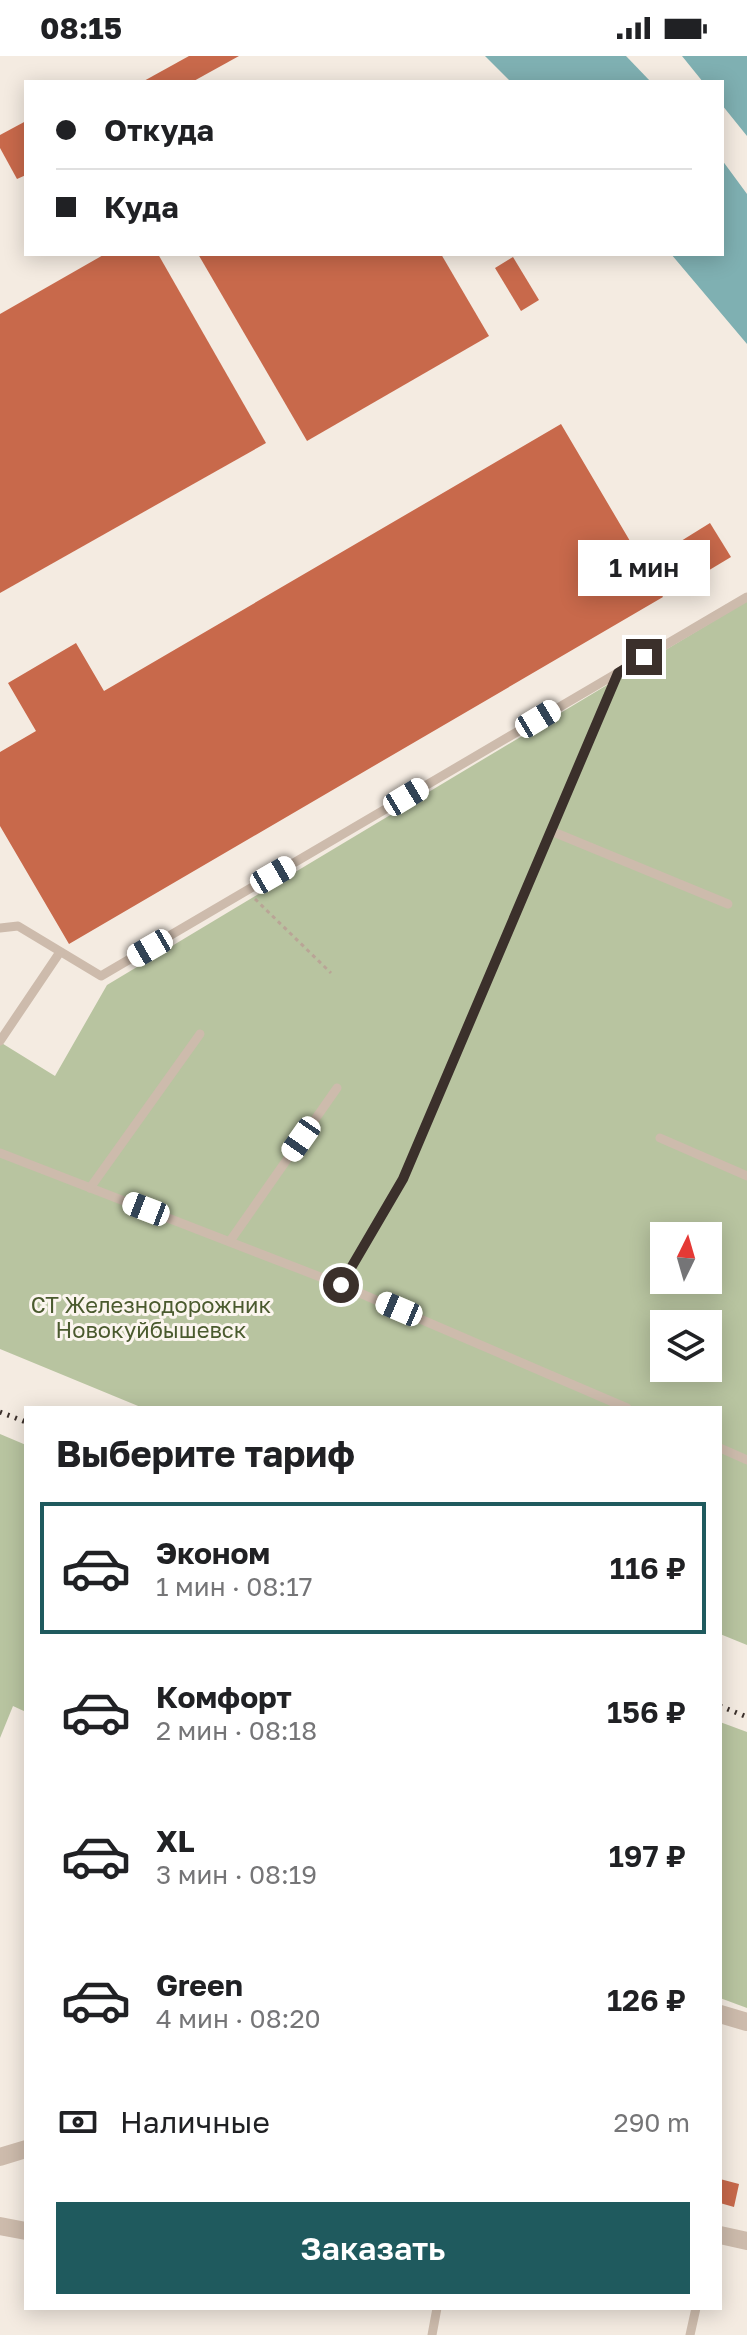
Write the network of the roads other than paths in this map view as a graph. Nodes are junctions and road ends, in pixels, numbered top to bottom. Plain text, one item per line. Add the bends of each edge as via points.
1 (747, 597) edge
2 (618, 673) junction
3 (551, 831) junction
4 (728, 904) dead end
5 (0, 928) edge
6 (60, 952) junction
7 (200, 1034) dead end
8 (0, 1041) edge
9 (337, 1088) dead end
10 (660, 1138) dead end
11 (0, 1153) edge
12 (747, 1176) edge
13 (90, 1188) junction
14 (230, 1241) junction
15 (341, 1285) junction
16 (622, 1406) edge
17 (722, 1449) edge
18 (747, 1460) edge
19 (722, 2015) edge
20 (747, 2022) edge
21 (24, 2150) edge
22 (0, 2157) edge
23 (0, 2226) edge
24 (24, 2231) edge
25 (722, 2235) edge
26 (747, 2241) edge
27 (437, 2310) edge
28 (696, 2310) edge
29 (432, 2335) edge
30 (690, 2335) edge

1 - 2 lane
2 - 3 lane
2 - 6 lane via 101,976
3 - 4 lane
3 - 15 lane via 403,1179
5 - 6 lane via 18,926
6 - 8 lane
7 - 13 lane
9 - 14 lane
10 - 12 lane
11 - 13 lane
13 - 14 lane
14 - 15 lane
15 - 16 lane
17 - 18 lane
19 - 20 street
21 - 22 street
23 - 24 street
25 - 26 street
27 - 29 lane
28 - 30 lane

